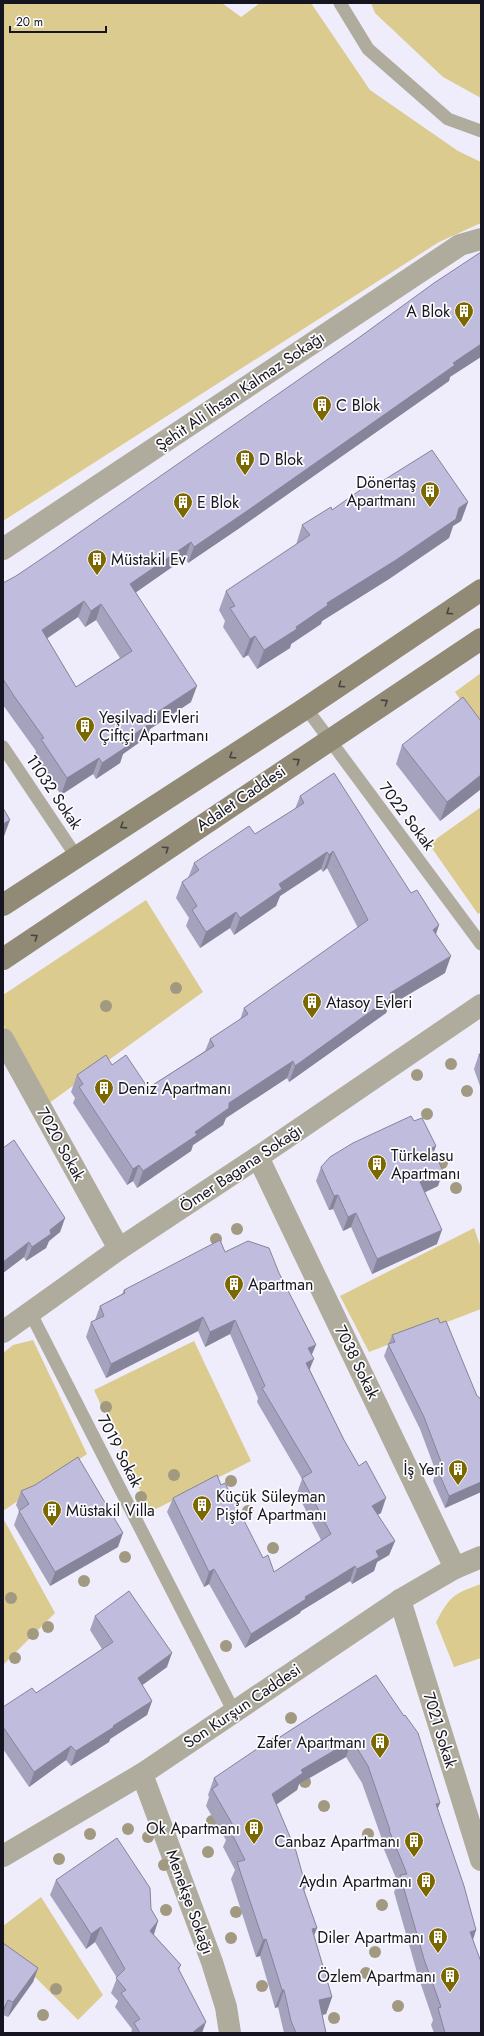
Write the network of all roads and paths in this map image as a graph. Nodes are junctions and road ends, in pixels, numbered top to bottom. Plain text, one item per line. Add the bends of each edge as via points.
1 (340, 3) edge
2 (481, 131) edge
3 (481, 239) edge
4 (3, 549) edge
5 (481, 590) edge
6 (481, 639) edge
7 (306, 708) junction
8 (329, 739) junction
9 (3, 748) edge
10 (76, 856) junction
11 (3, 905) edge
12 (481, 944) edge
13 (3, 959) edge
14 (481, 1005) edge
15 (3, 1039) edge
16 (258, 1157) junction
17 (119, 1249) junction
18 (30, 1312) junction
19 (3, 1332) edge
20 (481, 1557) edge
21 (455, 1568) junction
22 (400, 1600) junction
23 (234, 1712) junction
24 (142, 1774) junction
25 (4, 1854) edge
26 (481, 1860) edge
27 (230, 2033) edge

1 - 2 lane via 368,49 448,119
3 - 4 street, Şehit Ali İhsan Kalmaz Sokağı via 460,245
5 -> 7 street
8 -> 6 street, Adalet Caddesi
7 - 8 lane, 7022 Sokak
7 -> 10 street
8 - 12 lane, 7022 Sokak
13 -> 8 street, Adalet Caddesi
9 - 10 lane, 11032 Sokak
10 - 11 street
14 - 16 street, Ömer Bagana Sokağı
15 - 17 street, 7020 Sokak
16 - 17 street, Ömer Bagana Sokağı
16 - 21 street, 7038 Sokak
17 - 18 street, Ömer Bagana Sokağı
18 - 19 street, Ömer Bagana Sokağı
18 - 23 lane, 7019 Sokak
20 - 21 street, Son Kurşun Caddesi
21 - 22 street, Son Kurşun Caddesi
22 - 23 street, Son Kurşun Caddesi
22 - 26 street, 7021 Sokak
23 - 24 street, Son Kurşun Caddesi
24 - 25 street, Son Kurşun Caddesi
24 - 27 street, Menekşe Sokağı via 212,1962 226,2007

